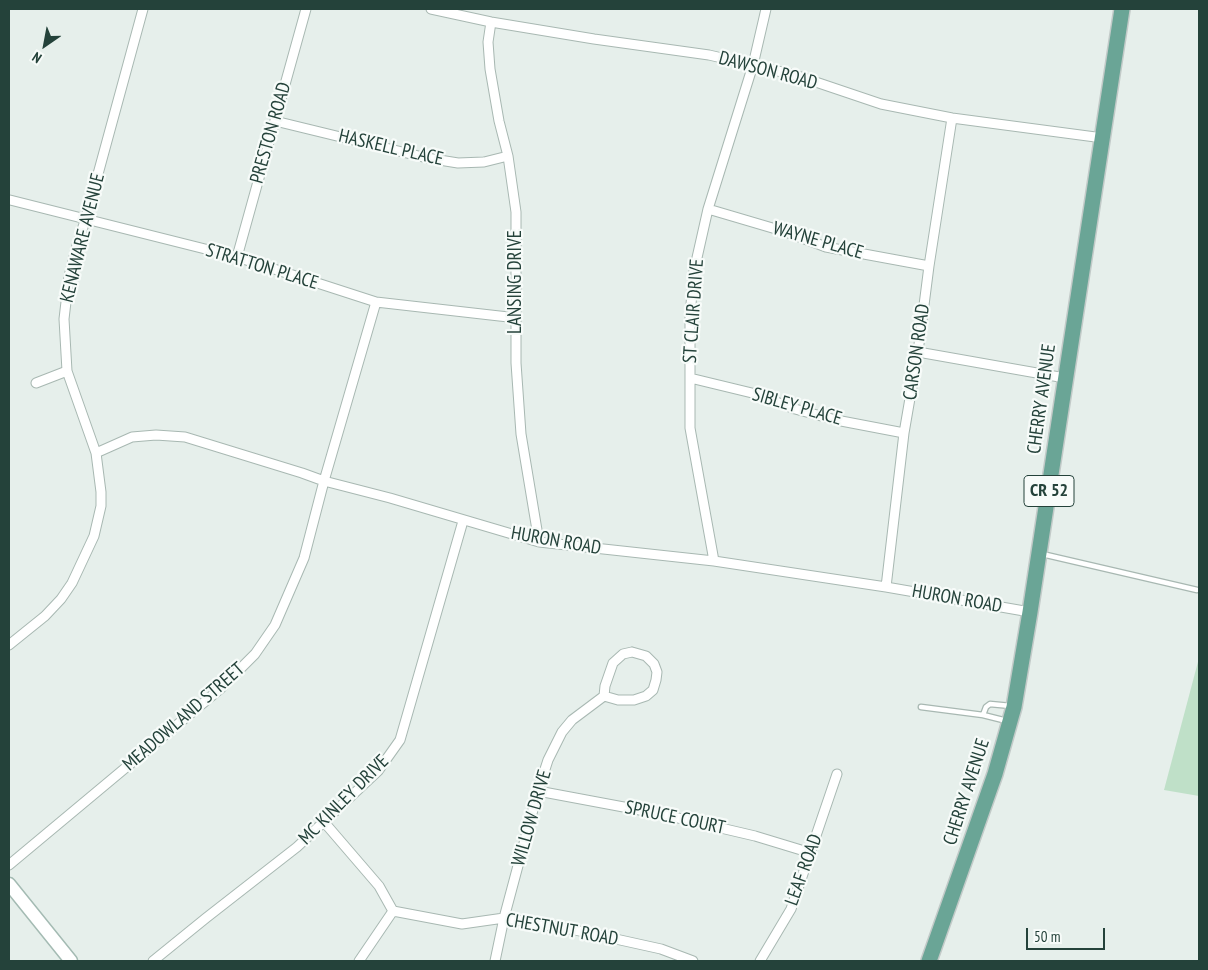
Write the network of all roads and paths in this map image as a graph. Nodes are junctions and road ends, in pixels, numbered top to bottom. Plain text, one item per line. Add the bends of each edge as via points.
1 (143, 9) edge
2 (306, 9) edge
3 (431, 9) edge
4 (766, 9) edge
5 (1122, 9) edge
6 (490, 22) junction
7 (753, 65) junction
8 (952, 118) junction
9 (275, 121) junction
10 (1103, 138) junction
11 (508, 156) junction
12 (10, 200) dead end
13 (708, 209) junction
14 (86, 218) junction
15 (237, 257) junction
16 (929, 266) junction
17 (376, 302) junction
18 (517, 318) junction
19 (918, 352) junction
20 (67, 371) junction
21 (690, 378) junction
22 (1065, 378) junction
23 (36, 383) dead end
24 (904, 433) junction
25 (96, 453) junction
26 (324, 481) junction
27 (464, 521) junction
28 (539, 542) junction
29 (1039, 553) junction
30 (714, 561) junction
31 (886, 587) junction
32 (1197, 590) dead end
33 (1030, 612) junction
34 (9, 645) edge
35 (604, 696) junction
36 (1014, 706) junction
37 (921, 707) dead end
38 (983, 714) junction
39 (1011, 722) junction
40 (837, 774) dead end
41 (538, 791) junction
42 (324, 822) junction
43 (811, 852) junction
44 (9, 865) edge
45 (9, 884) edge
46 (394, 911) junction
47 (504, 918) junction
48 (71, 961) edge
49 (153, 961) edge
50 (359, 961) edge
51 (495, 961) edge
52 (693, 961) edge
53 (760, 961) edge
54 (929, 961) edge

1 - 14 street, KENAWARE AVENUE
2 - 9 street, PRESTON ROAD
3 - 6 street, DAWSON ROAD
4 - 7 street, ST CLAIR DRIVE
5 - 10 main road, CHERRY AVENUE / CR 52
6 - 7 street, DAWSON ROAD via 709,55
6 - 11 street, LANSING DRIVE via 490,69
7 - 8 street, DAWSON ROAD via 795,75 881,104
7 - 13 street, ST CLAIR DRIVE
8 - 10 street, DAWSON ROAD
8 - 16 street, CARSON ROAD
9 - 11 street, HASKELL PLACE via 458,163 484,162
9 - 15 street, PRESTON ROAD
10 - 22 main road, CHERRY AVENUE / CR 52
11 - 18 street, LANSING DRIVE via 516,212
12 - 14 street, STRATTON PLACE
13 - 16 street, WAYNE PLACE via 826,247
13 - 21 street, ST CLAIR DRIVE via 694,271
14 - 15 street, STRATTON PLACE
14 - 20 street, KENAWARE AVENUE via 69,276 64,319
15 - 17 street, STRATTON PLACE
16 - 19 street, CARSON ROAD
17 - 18 street, STRATTON PLACE
17 - 26 street, MEADOWLAND STREET
18 - 28 street, LANSING DRIVE via 516,363 522,434
19 - 22 street
19 - 24 street, CARSON ROAD
20 - 23 street
20 - 25 street, KENAWARE AVENUE
21 - 24 street, SIBLEY PLACE via 752,393 794,409
21 - 30 street, ST CLAIR DRIVE via 690,428
22 - 29 main road, CHERRY AVENUE / CR 52
24 - 31 street, CARSON ROAD
25 - 26 street, HURON ROAD via 132,437 185,437
25 - 34 street, KENAWARE AVENUE via 100,506 94,536 84,560 61,599
26 - 27 street, HURON ROAD
26 - 44 street, MEADOWLAND STREET via 297,576 275,625 255,654 220,689
27 - 28 street, HURON ROAD
27 - 42 street, MC KINLEY DRIVE via 400,740 378,772
28 - 30 street, HURON ROAD
29 - 32 lane
29 - 33 main road, CHERRY AVENUE / CR 52
30 - 31 street, HURON ROAD
31 - 33 street, HURON ROAD
33 - 36 main road, CHERRY AVENUE / CR 52
35 - 35 street via 618,700 646,696 653,690 656,680 654,664 646,656 632,652 623,654 613,664
35 - 41 street, WILLOW DRIVE via 576,716 562,732
36 - 38 lane via 990,704
36 - 39 main road, CHERRY AVENUE / CR 52
37 - 38 lane
38 - 39 lane
39 - 54 main road, CHERRY AVENUE / CR 52 via 996,774
40 - 43 street, LEAF ROAD
41 - 43 street, SPRUCE COURT via 661,814
41 - 47 street, WILLOW DRIVE
42 - 46 street via 379,886
42 - 49 street, MC KINLEY DRIVE
43 - 53 street, LEAF ROAD via 791,909
45 - 48 main road
46 - 47 street, CHESTNUT ROAD via 462,924
46 - 50 street
47 - 51 street, WILLOW DRIVE
47 - 52 street, CHESTNUT ROAD via 660,948

